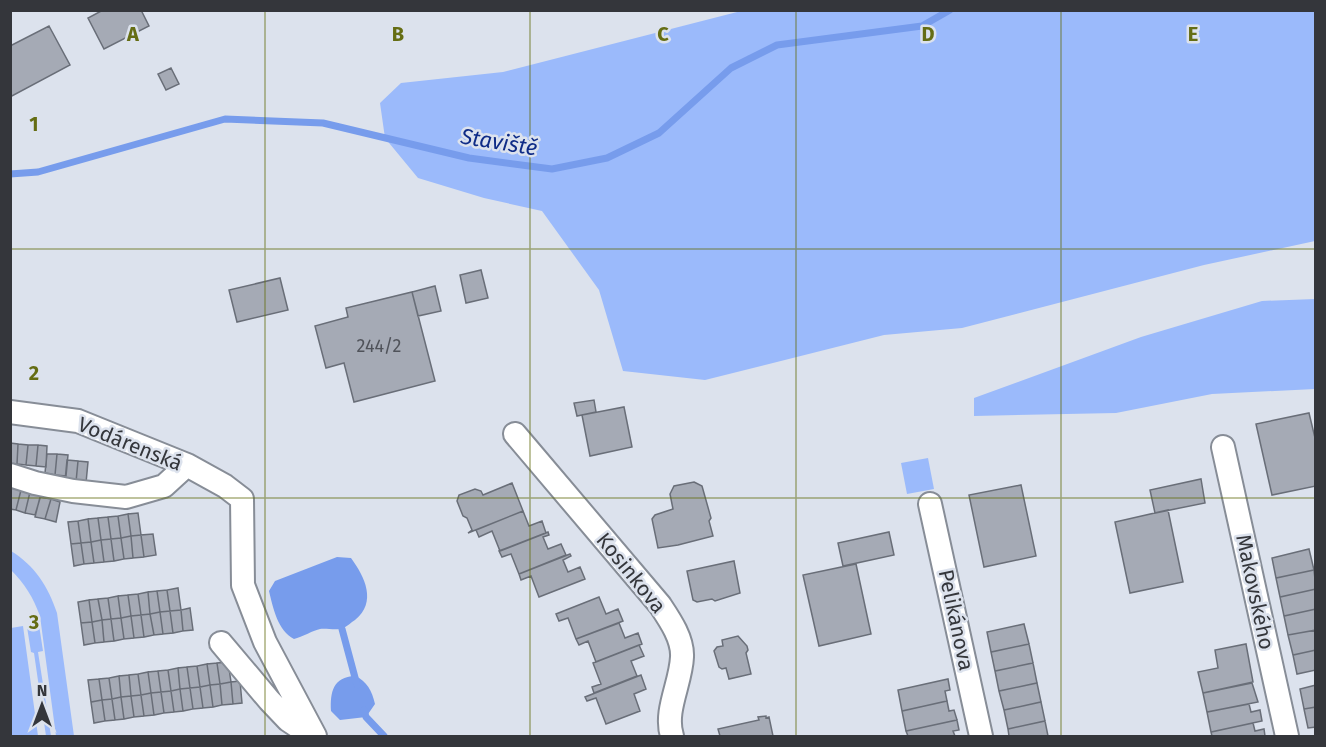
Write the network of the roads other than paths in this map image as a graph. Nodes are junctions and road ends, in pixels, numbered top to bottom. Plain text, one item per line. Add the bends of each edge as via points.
1 (10, 412) edge
2 (515, 434) dead end
3 (1223, 447) dead end
4 (187, 465) junction
5 (10, 475) edge
6 (930, 504) dead end
7 (221, 643) dead end
8 (314, 736) edge
9 (672, 736) edge
10 (981, 736) edge
11 (1287, 736) edge

1 - 4 street, Vodárenská via 78,421
2 - 9 street, Kosinkova via 660,605 675,628 682,655 670,717
3 - 11 street, Makovského
4 - 5 street via 164,486 126,497 73,491
4 - 8 street, Vodárenská via 242,499 243,585 265,642
6 - 10 street, Pelikánova
7 - 8 street via 288,720

